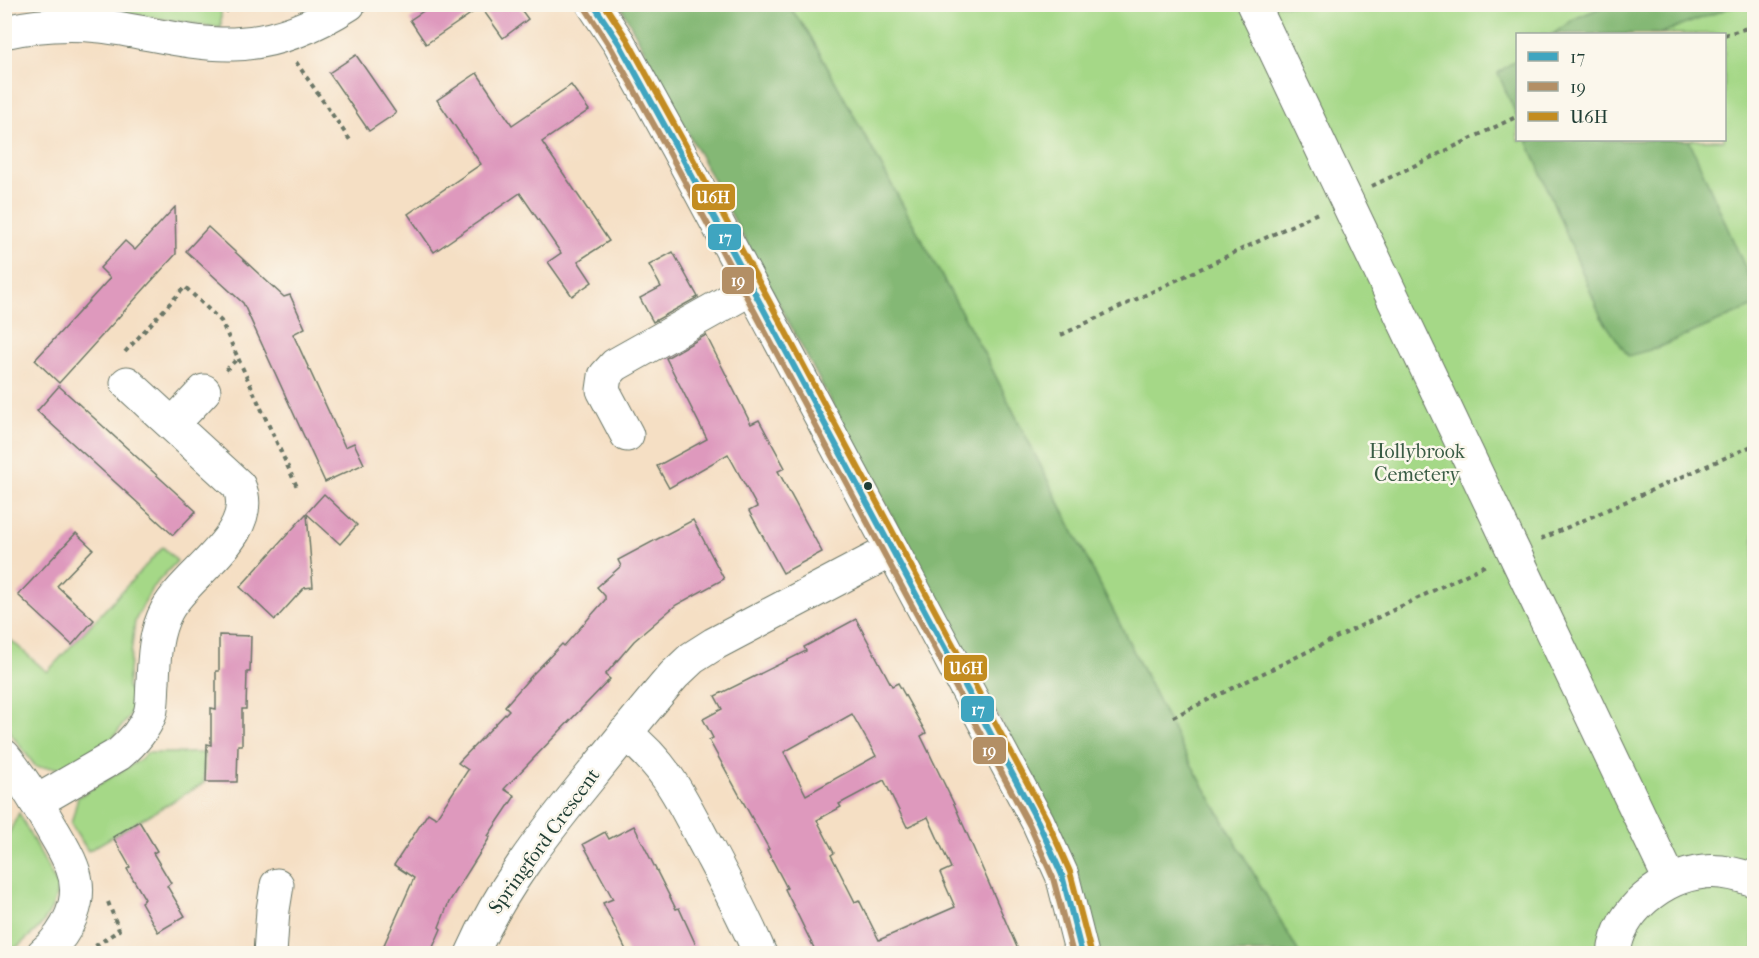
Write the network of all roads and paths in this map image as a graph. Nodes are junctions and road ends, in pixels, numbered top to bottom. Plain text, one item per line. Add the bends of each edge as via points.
1 (349, 4) edge
2 (593, 4) edge
3 (1253, 4) edge
4 (1755, 26) edge
5 (5, 30) edge
6 (1726, 35) edge
7 (278, 37) junction
8 (1516, 117) edge
9 (352, 143) dead end
10 (1346, 200) junction
11 (753, 288) junction
12 (1061, 335) dead end
13 (238, 358) junction
14 (128, 382) joint
15 (204, 391) joint
16 (173, 424) junction
17 (627, 435) dead end
18 (1755, 445) edge
19 (297, 489) dead end
20 (892, 550) junction
21 (1514, 551) junction
22 (1173, 717) dead end
23 (625, 733) junction
24 (4, 756) edge
25 (36, 802) junction
26 (1670, 880) junction
27 (1755, 880) edge
28 (277, 885) dead end
29 (43, 954) edge
30 (270, 954) edge
31 (472, 954) edge
32 (760, 954) edge
33 (1082, 954) edge
34 (1614, 954) edge

1 - 7 street
2 - 11 street via 619,43
3 - 10 street
4 - 6 path
5 - 7 street via 99,26 235,44
7 - 9 path
8 - 10 path
10 - 12 path
10 - 21 street
11 - 17 street via 615,365 605,376 603,390
11 - 20 street
13 - 14 path via 221,321 185,287 111,368
13 - 15 path
13 - 19 path
14 - 16 street
15 - 16 street
16 - 25 street via 238,486 243,496 239,524 167,610 155,645 150,714 143,729 119,754
18 - 21 path
20 - 23 street, Springford Crescent via 692,658
20 - 33 street via 1038,822 1062,875
21 - 22 path
21 - 26 street
23 - 31 street, Springford Crescent via 518,870 484,924
23 - 32 street via 669,777
24 - 25 street
25 - 29 street via 73,867 76,884 70,920
26 - 27 street via 1705,872
26 - 34 street via 1632,910 1615,942
28 - 30 street

